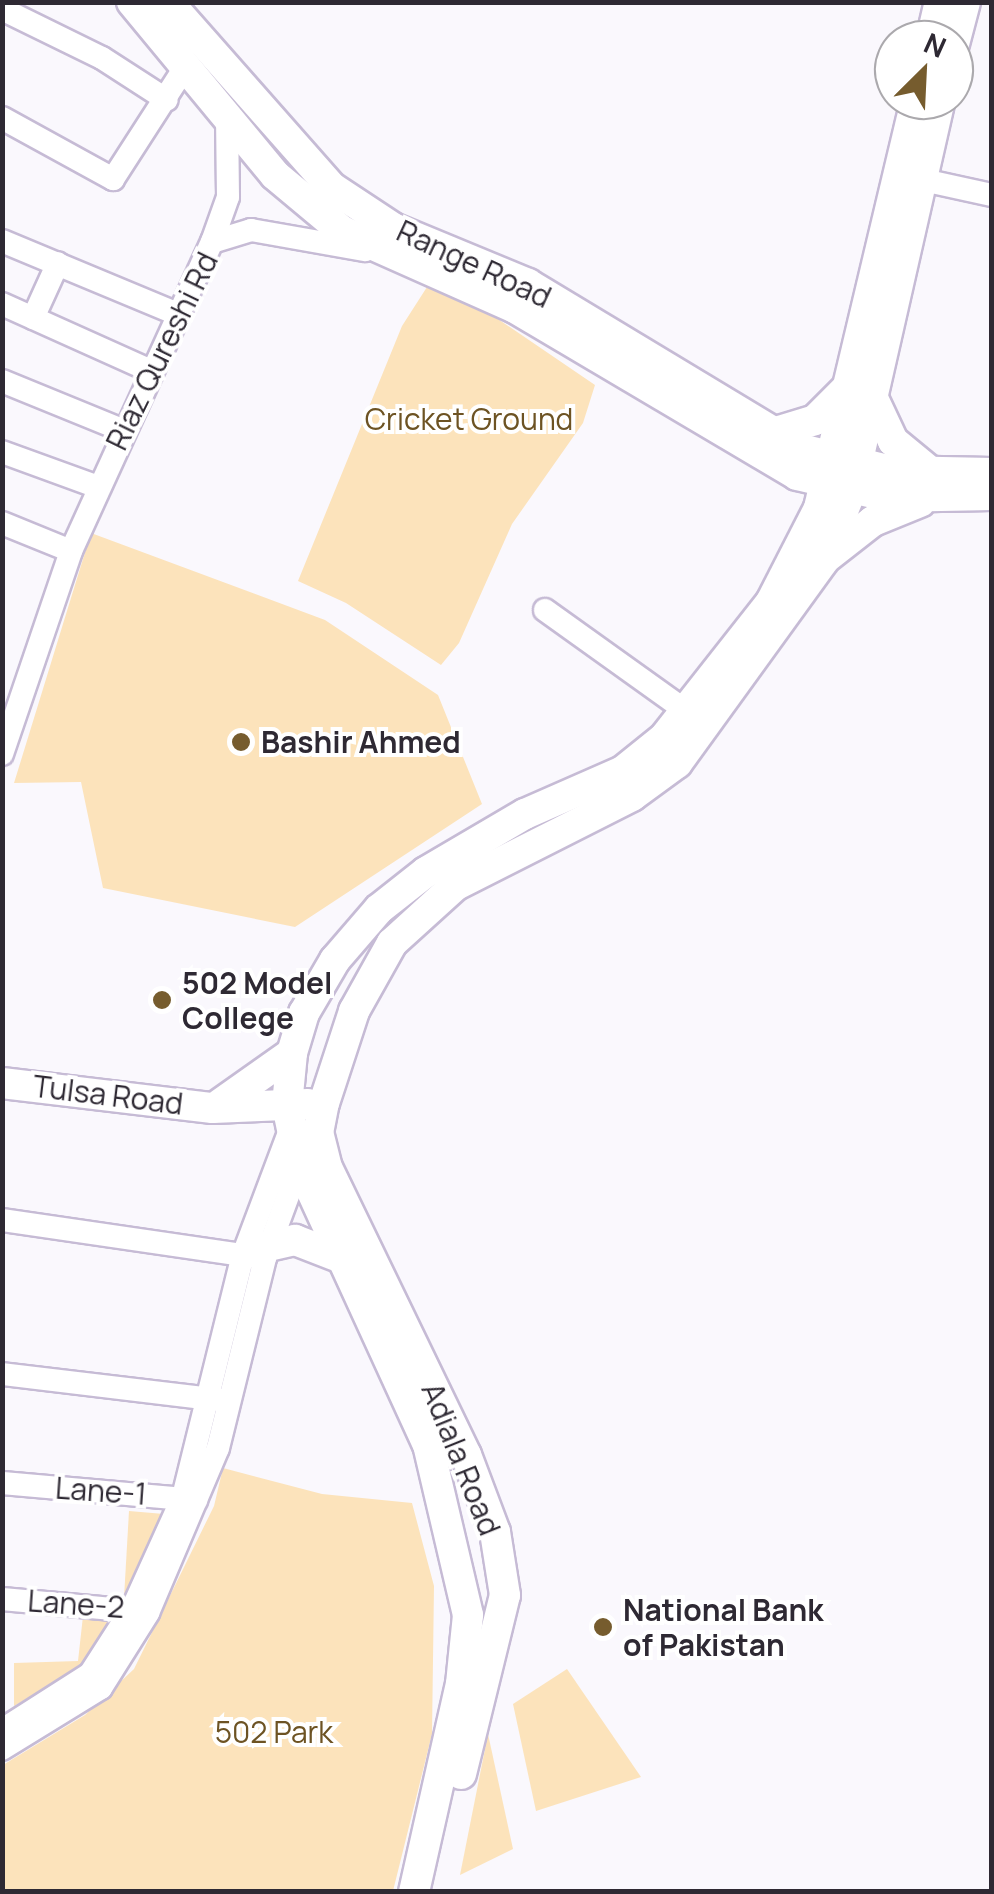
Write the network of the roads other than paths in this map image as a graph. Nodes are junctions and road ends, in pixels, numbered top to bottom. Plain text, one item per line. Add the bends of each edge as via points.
1 (132, 2) edge
2 (168, 2) edge
3 (2, 10) edge
4 (184, 69) junction
5 (166, 100) junction
6 (227, 116) junction
7 (2, 118) edge
8 (912, 120) edge
9 (935, 120) edge
10 (920, 179) junction
11 (992, 195) edge
12 (2, 241) edge
13 (212, 242) junction
14 (383, 253) junction
15 (58, 264) junction
16 (2, 304) edge
17 (177, 314) junction
18 (33, 318) junction
19 (149, 370) junction
20 (2, 380) edge
21 (861, 390) junction
22 (122, 430) junction
23 (766, 446) junction
24 (2, 452) edge
25 (992, 473) edge
26 (841, 475) junction
27 (933, 486) junction
28 (98, 487) junction
29 (992, 495) edge
30 (2, 523) edge
31 (815, 550) junction
32 (71, 551) junction
33 (545, 610) dead end
34 (686, 711) junction
35 (2, 754) edge
36 (292, 1053) junction
37 (2, 1083) edge
38 (212, 1108) junction
39 (305, 1118) junction
40 (299, 1164) junction
41 (2, 1220) edge
42 (259, 1253) junction
43 (344, 1259) junction
44 (2, 1374) edge
45 (220, 1400) junction
46 (2, 1483) edge
47 (191, 1499) junction
48 (2, 1599) edge
49 (141, 1610) junction
50 (13, 1724) edge
51 (2, 1749) edge
52 (414, 1892) edge
53 (435, 1892) edge

1 - 4 main road
2 - 23 main road, Range Road via 300,155 354,205 528,284
3 - 5 street via 102,58
4 - 5 street
4 - 6 main road
5 - 7 street via 113,179
6 - 13 street via 228,197
6 - 14 main road via 306,205
8 - 21 main road
9 - 10 main road
10 - 11 street
10 - 21 main road
12 - 15 street
13 - 14 street, Riaz Qureshi Rd via 252,230
13 - 17 street, Riaz Qureshi Rd
14 - 23 main road via 515,308
15 - 17 street
15 - 18 street
16 - 18 street
17 - 19 street, Riaz Qureshi Rd
18 - 19 street
19 - 22 street, Riaz Qureshi Rd
20 - 22 street
21 - 23 main road
21 - 26 main road
21 - 27 main road
22 - 28 street, Riaz Qureshi Rd
23 - 26 main road, Range Road
23 - 31 main road via 801,500
24 - 28 street
25 - 27 main road
26 - 27 main road, Range Road
26 - 31 main road
27 - 29 main road
27 - 31 main road
28 - 32 street, Riaz Qureshi Rd
30 - 32 street
31 - 34 main road
31 - 39 main road via 677,763 632,796 456,884 392,943
32 - 35 street
33 - 34 street
34 - 36 main road via 623,770 525,814 426,872 379,910 335,960 304,1013
36 - 38 main road, Tulsa Road via 264,1079
36 - 39 main road
37 - 38 main road, Tulsa Road
38 - 39 main road, Tulsa Road
39 - 40 main road, Adiala Road
39 - 42 street
39 - 53 main road, Adiala Road via 466,1454 495,1532 505,1595
40 - 42 street
40 - 43 main road, Adiala Road
41 - 42 street
42 - 43 main road via 296,1240
42 - 45 street
43 - 52 main road, Adiala Road via 428,1445 465,1600 466,1651
44 - 45 street
45 - 47 street
46 - 47 street, Lane-1
47 - 49 street
48 - 49 street, Lane-2
49 - 50 street via 102,1688
50 - 51 street

